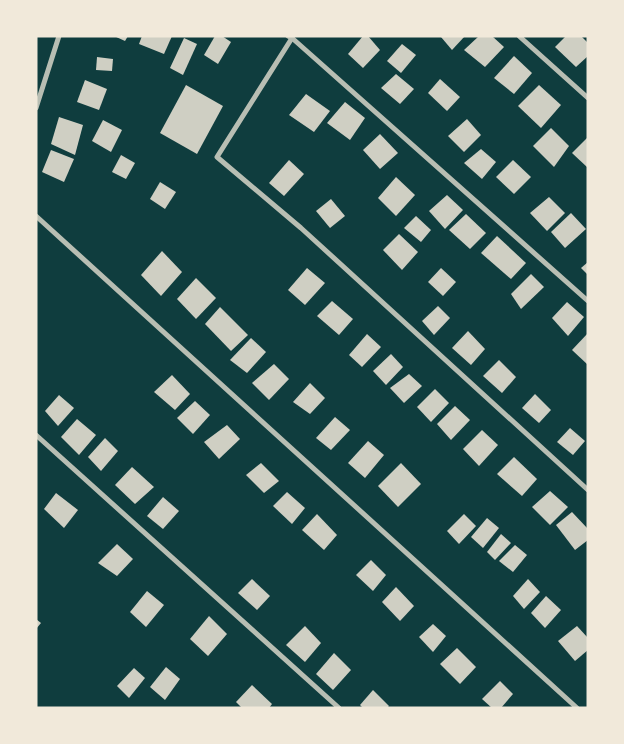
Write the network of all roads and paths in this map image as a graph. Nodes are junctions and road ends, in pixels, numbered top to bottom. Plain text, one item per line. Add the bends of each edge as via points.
1 (59, 36) edge
2 (520, 36) edge
3 (290, 37) edge
4 (588, 98) edge
5 (36, 108) edge
6 (36, 216) edge
7 (588, 301) edge
8 (36, 435) edge
9 (588, 490) edge
10 (339, 708) edge
11 (577, 708) edge

1 - 5 street
2 - 4 street
3 - 7 street
3 - 9 street via 217,157 301,228
6 - 11 street
8 - 10 street

